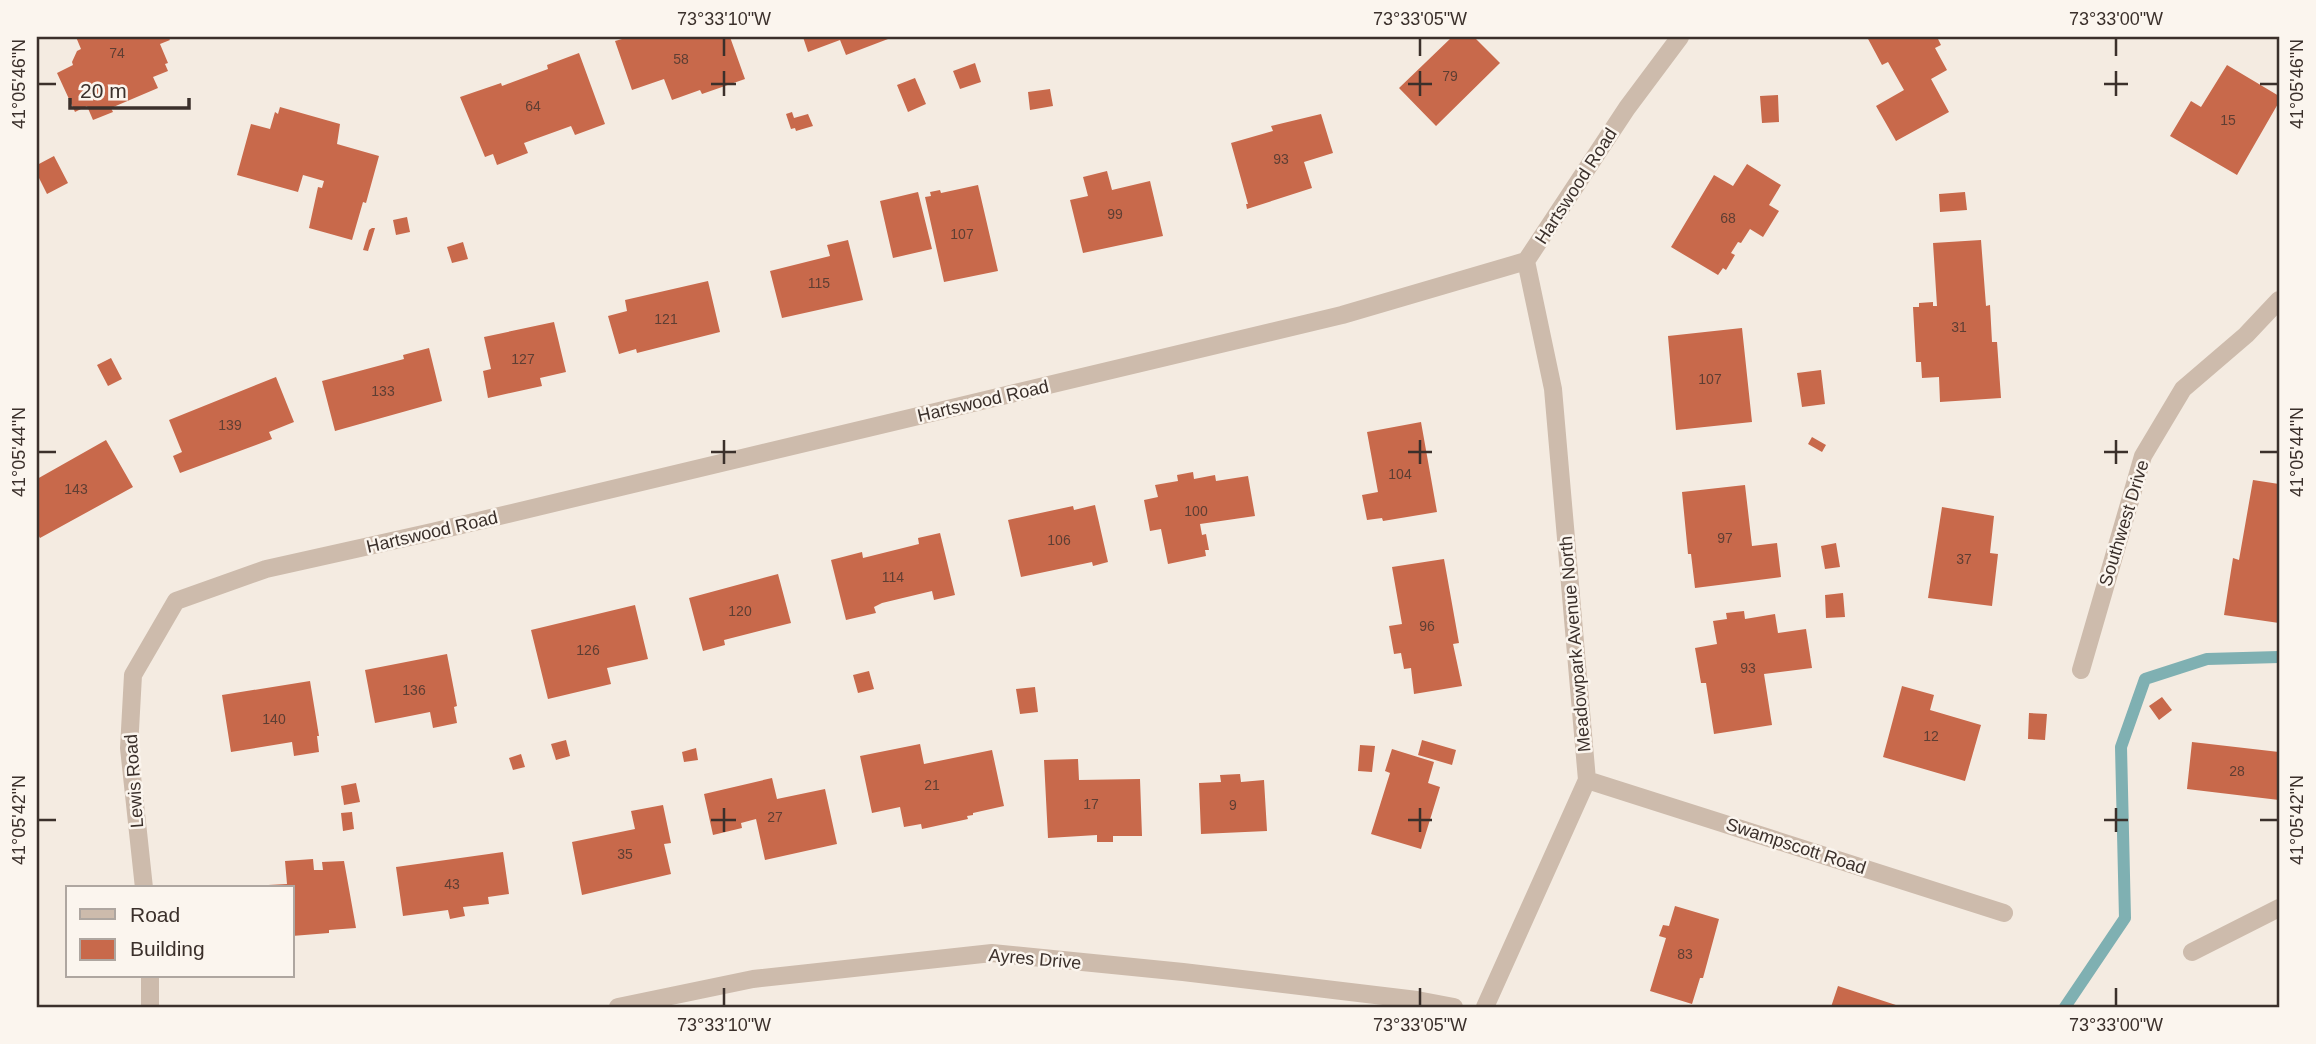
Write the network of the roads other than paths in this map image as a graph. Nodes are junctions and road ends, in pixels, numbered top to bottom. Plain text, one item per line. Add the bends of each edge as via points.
1 (1680, 37) edge
2 (1527, 261) junction
3 (2279, 300) edge
4 (176, 601) joint
5 (2081, 670) dead end
6 (1587, 780) junction
7 (144, 886) edge
8 (2279, 908) edge
9 (2004, 913) dead end
10 (2192, 952) dead end
11 (149, 978) edge
12 (150, 1007) edge
13 (618, 1007) edge
14 (1454, 1007) edge
15 (1485, 1007) edge

1 - 2 street, Hartswood Road via 1627,108
2 - 4 street, Hartswood Road via 1342,315 266,569
2 - 6 street, Meadowpark Avenue North via 1553,389
3 - 5 street, Southwest Drive via 2183,389 2144,456
4 - 7 street, Lewis Road via 132,676 128,748
6 - 9 street, Swampscott Road
6 - 15 street, Meadowpark Avenue North
8 - 10 street
11 - 12 street
13 - 14 street, Ayres Drive via 752,979 992,953

